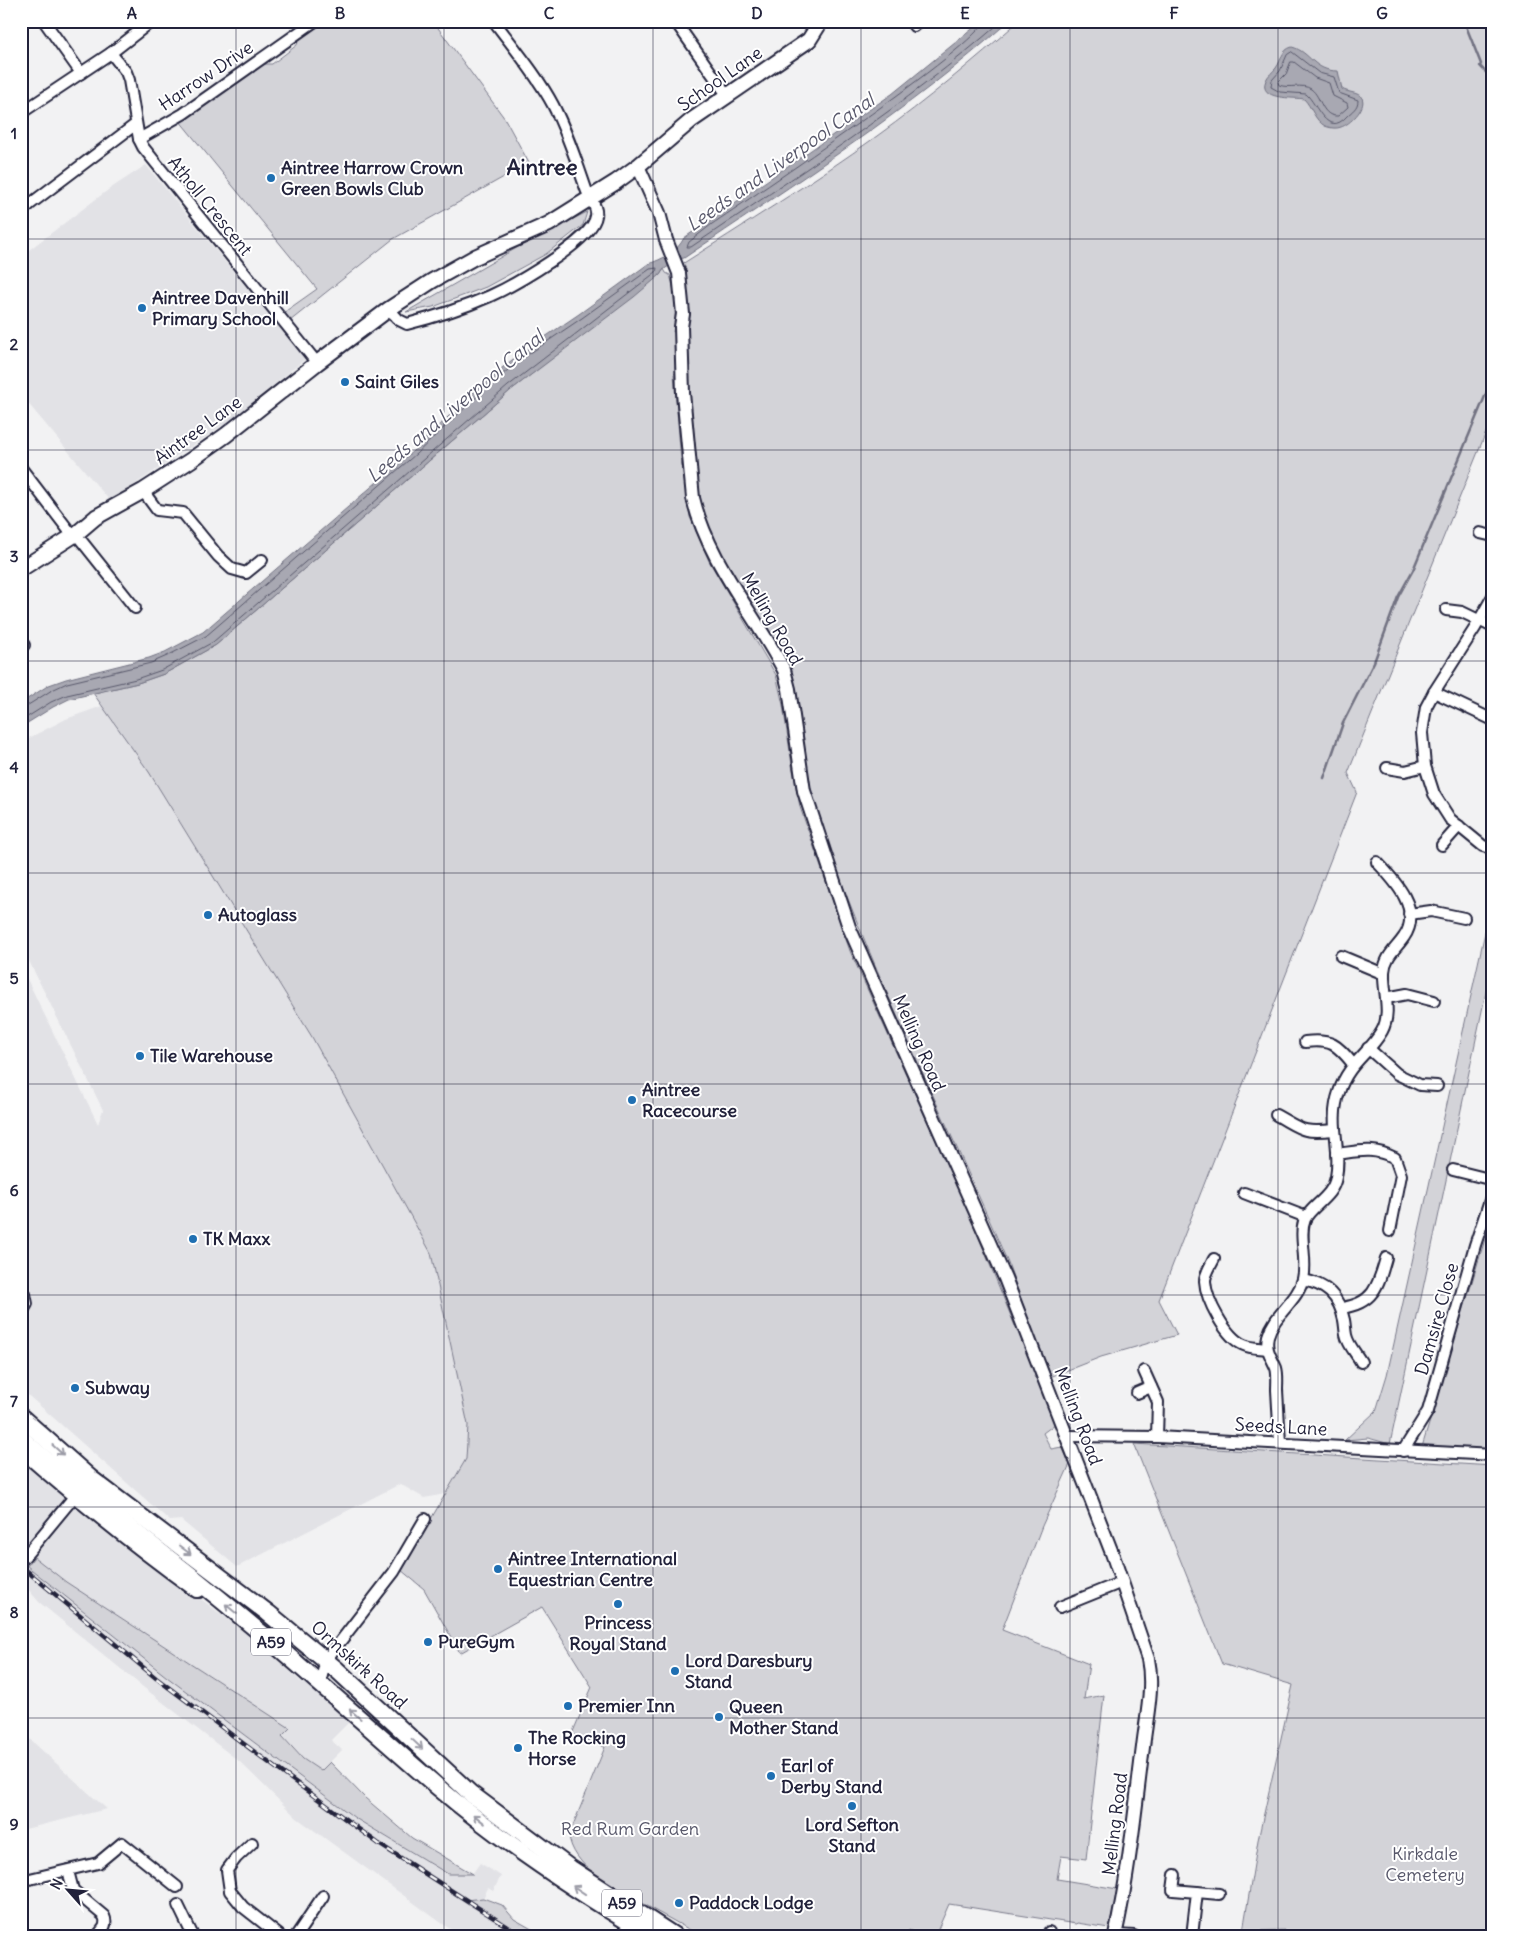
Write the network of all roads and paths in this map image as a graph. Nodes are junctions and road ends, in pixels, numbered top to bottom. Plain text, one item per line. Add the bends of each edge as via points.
1 (44, 21) edge
2 (152, 21) edge
3 (315, 21) edge
4 (494, 21) edge
5 (675, 21) edge
6 (821, 21) edge
7 (111, 53) junction
8 (81, 73) junction
9 (727, 95) junction
10 (21, 113) edge
11 (136, 124) junction
12 (139, 139) junction
13 (638, 166) junction
14 (21, 196) edge
15 (589, 198) junction
16 (25, 209) edge
17 (390, 309) junction
18 (317, 363) junction
19 (21, 468) edge
20 (143, 491) junction
21 (1480, 533) dead end
22 (75, 535) junction
23 (1493, 536) edge
24 (262, 560) dead end
25 (21, 569) edge
26 (1493, 596) edge
27 (134, 608) dead end
28 (1446, 610) dead end
29 (1480, 620) junction
30 (1493, 627) edge
31 (1434, 692) junction
32 (1493, 720) edge
33 (1424, 766) junction
34 (1387, 768) dead end
35 (1460, 826) junction
36 (1442, 846) dead end
37 (1493, 850) edge
38 (1376, 862) dead end
39 (1409, 914) junction
40 (1464, 918) dead end
41 (1341, 956) dead end
42 (1384, 974) junction
43 (1386, 998) junction
44 (1434, 1001) dead end
45 (1305, 1042) dead end
46 (1368, 1048) junction
47 (1353, 1064) junction
48 (1436, 1086) dead end
49 (1276, 1115) dead end
50 (1334, 1130) junction
51 (1337, 1154) junction
52 (1453, 1170) dead end
53 (1493, 1180) edge
54 (1493, 1191) edge
55 (1244, 1193) dead end
56 (1306, 1217) junction
57 (1390, 1231) dead end
58 (1386, 1258) dead end
59 (1214, 1260) dead end
60 (1303, 1280) junction
61 (21, 1290) edge
62 (1340, 1308) junction
63 (21, 1314) edge
64 (1266, 1349) junction
65 (1361, 1362) dead end
66 (1144, 1371) dead end
67 (1151, 1386) junction
68 (1137, 1393) dead end
69 (21, 1417) edge
70 (1067, 1436) junction
71 (1157, 1437) junction
72 (21, 1438) edge
73 (1280, 1443) junction
74 (1403, 1451) junction
75 (21, 1452) edge
76 (1493, 1455) edge
77 (73, 1498) junction
78 (425, 1519) dead end
79 (21, 1561) edge
80 (1122, 1582) junction
81 (205, 1587) junction
82 (1060, 1607) dead end
83 (326, 1660) junction
84 (320, 1683) junction
85 (252, 1843) dead end
86 (68, 1871) junction
87 (1174, 1875) dead end
88 (21, 1881) edge
89 (177, 1887) dead end
90 (1197, 1892) junction
91 (1219, 1894) dead end
92 (324, 1896) dead end
93 (178, 1905) dead end
94 (1116, 1935) edge
95 (97, 1936) edge
96 (193, 1936) edge
97 (280, 1936) edge
98 (296, 1936) edge
99 (652, 1936) edge
100 (674, 1936) edge
101 (1134, 1936) edge
102 (1192, 1936) edge

1 - 8 street
2 - 7 street
3 - 12 street, Harrow Drive via 183,114
4 - 15 street via 552,104 570,139
5 - 9 street
6 - 9 main road, School Lane via 809,40
7 - 8 street
7 - 11 street, Atholl Crescent via 126,72
8 - 10 street
9 - 13 main road, School Lane
11 - 12 street, Atholl Crescent
11 - 16 street
12 - 18 street, Atholl Crescent via 181,197
13 - 15 main road, Aintree Lane
13 - 70 street, Melling Road via 659,213 677,268 683,314 682,393 697,514 717,559 784,670 804,791 849,927 988,1238
14 - 16 street
15 - 17 main road, Aintree Lane via 549,224 432,281
15 - 17 street via 596,209 592,228 559,256 490,296 407,324
17 - 18 main road, Aintree Lane
18 - 20 main road, Aintree Lane via 226,435
19 - 22 street
20 - 22 main road, Aintree Lane via 96,517
20 - 24 street via 157,510 183,513 232,569 246,573
21 - 23 street
22 - 25 main road, Aintree Lane
22 - 27 street
26 - 29 street
28 - 29 street via 1462,612
29 - 30 street
29 - 31 street
31 - 32 street
31 - 33 street via 1426,707 1422,733
33 - 34 street via 1405,771
33 - 35 street via 1434,794 1450,819
35 - 36 street
35 - 37 street via 1483,846
38 - 39 street via 1406,899
39 - 40 street via 1431,910
39 - 42 street via 1409,927 1386,961
41 - 42 street
42 - 43 street
43 - 44 street via 1407,994
43 - 46 street via 1384,1028
45 - 47 street via 1330,1042
46 - 47 street
46 - 48 street via 1397,1074 1420,1086
47 - 50 street via 1339,1091 1333,1113
49 - 50 street via 1298,1129
50 - 51 street
51 - 56 street via 1336,1179 1330,1192
51 - 57 street via 1381,1150 1395,1158 1401,1175
52 - 53 street
54 - 74 street, Damsire Close via 1428,1411
55 - 56 street
56 - 60 street via 1302,1228 1306,1264
58 - 62 street via 1379,1283 1371,1295 1358,1305
59 - 64 street via 1205,1280 1211,1302 1226,1331 1245,1346
60 - 62 street via 1330,1290
60 - 64 street via 1268,1335
61 - 63 street via 27,1304
62 - 65 street via 1346,1335
64 - 73 street via 1276,1369
66 - 67 street
67 - 68 street
67 - 71 street via 1158,1402
69 -> 83 highway, Ormskirk Road / A59 via 90,1478
70 - 71 street, Seeds Lane
70 - 80 street, Melling Road
71 - 73 street, Seeds Lane
72 - 81 highway, A59
73 - 74 street, Seeds Lane
74 - 76 street, Seeds Lane
75 - 77 street
77 - 79 street
77 - 81 street via 196,1592
78 - 83 street via 398,1566
80 - 82 street
80 - 94 street, Melling Road via 1148,1659 1150,1675 1128,1868
84 -> 81 highway, A59
83 - 84 street
83 -> 100 highway, Ormskirk Road / A59 via 471,1794 571,1869
99 -> 84 highway, A59 via 510,1843 440,1789
85 - 97 street via 227,1870 230,1891 242,1907
86 - 88 street
86 - 89 street via 102,1861 122,1843
86 - 95 street via 73,1890 104,1916 106,1926
87 - 90 street via 1173,1890
90 - 91 street
90 - 102 street
92 - 98 street
93 - 96 street
94 - 101 street

